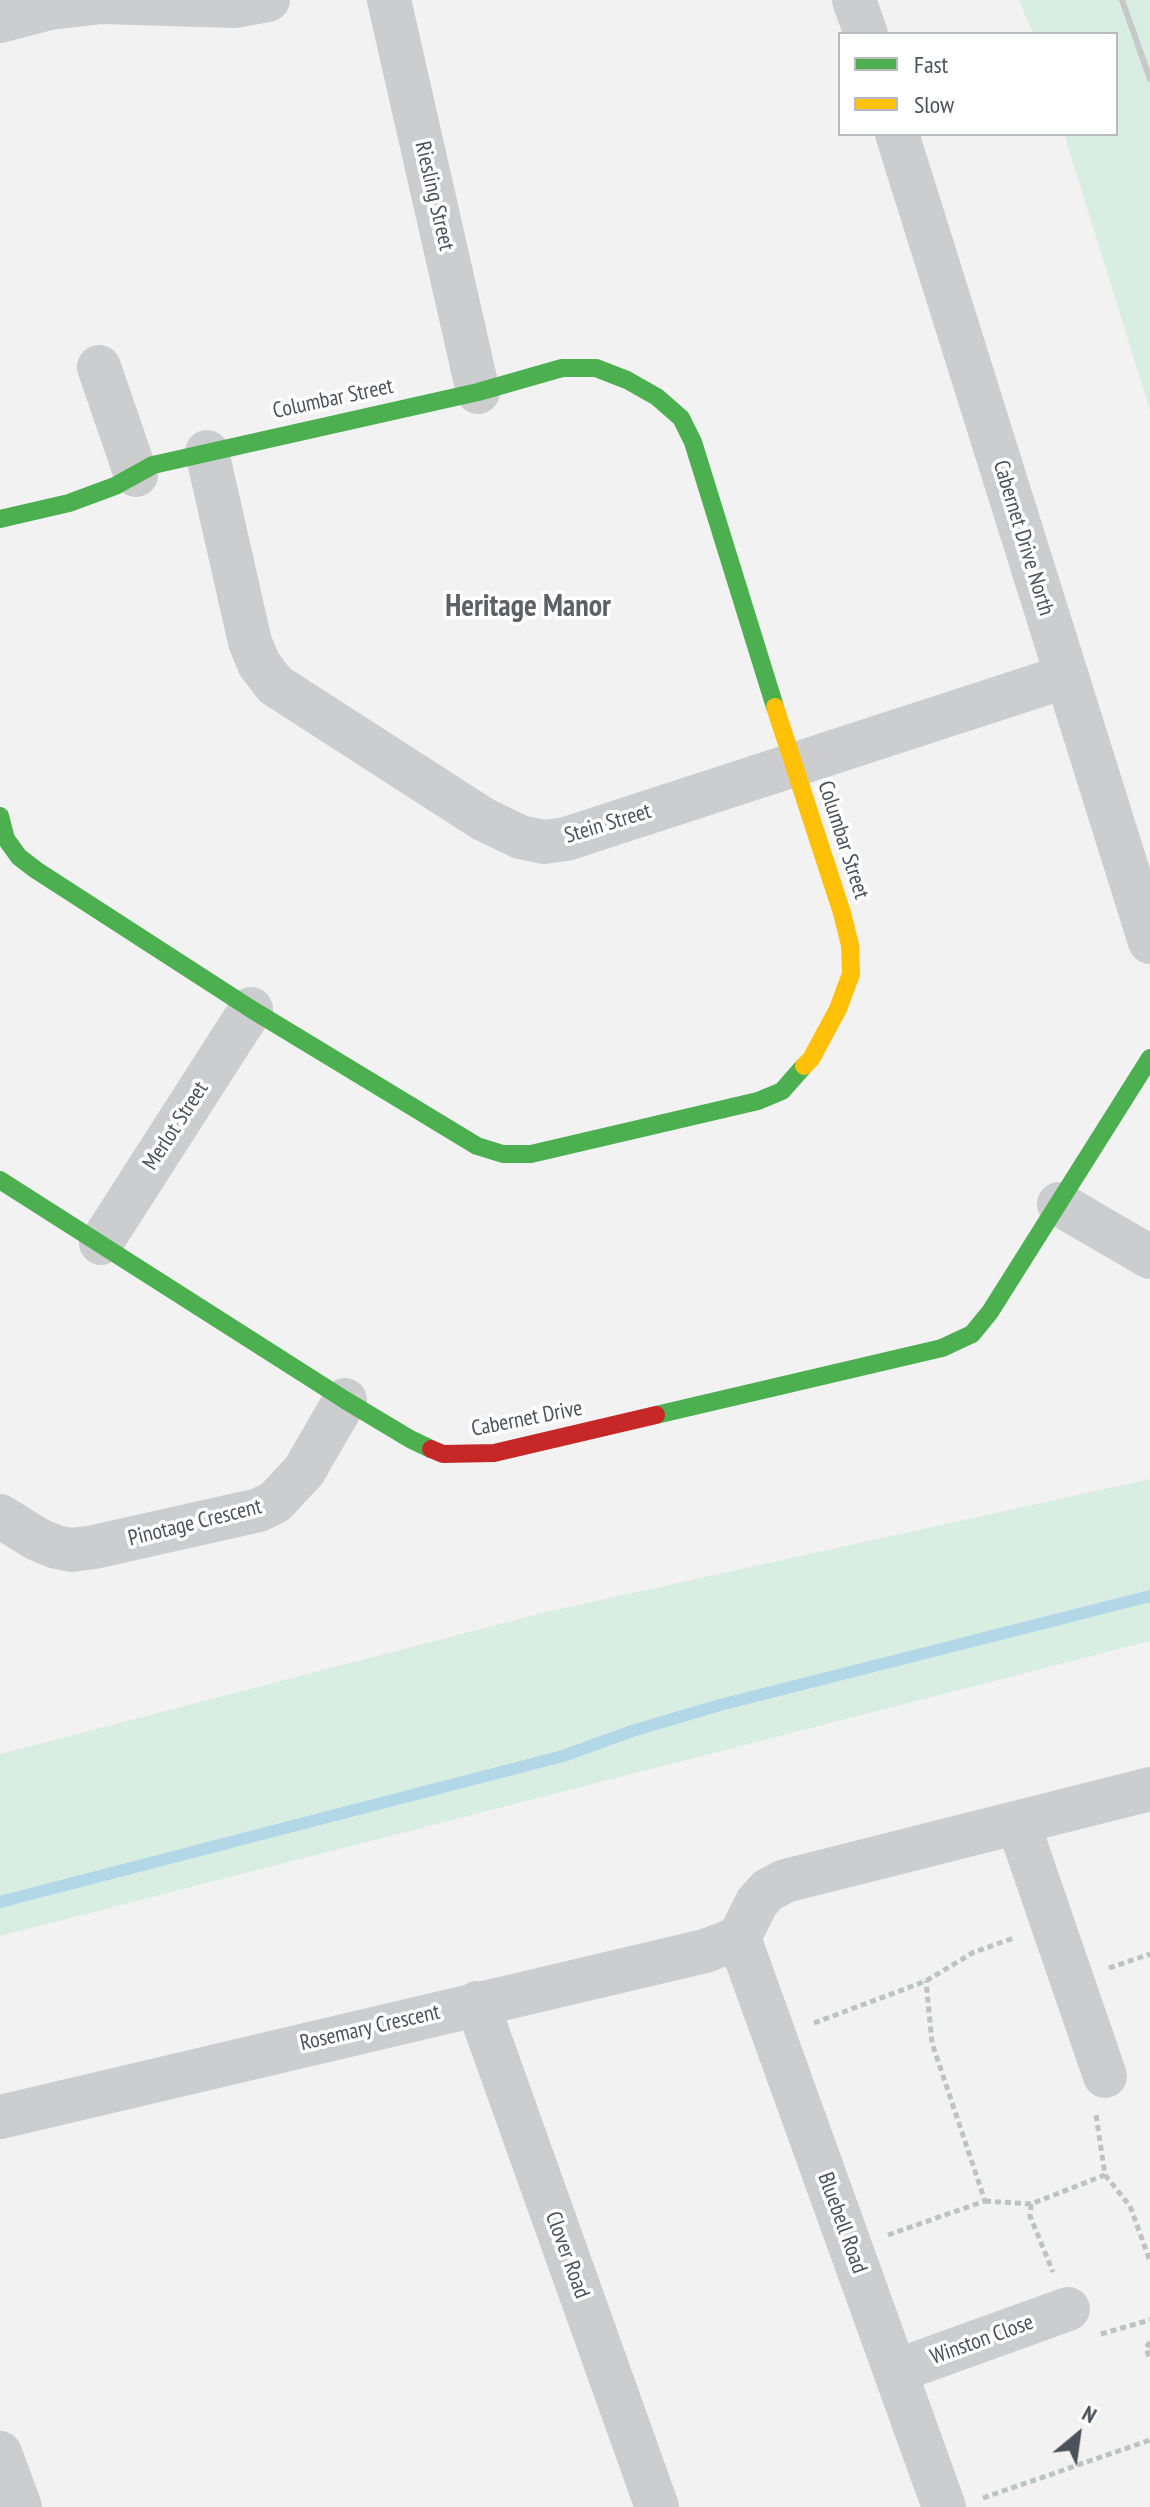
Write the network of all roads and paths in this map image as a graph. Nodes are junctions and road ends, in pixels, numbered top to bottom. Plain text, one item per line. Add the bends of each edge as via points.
1 (268, 0) edge
2 (389, 0) edge
3 (854, 0) edge
4 (0, 21) edge
5 (865, 32) edge
6 (898, 136) edge
7 (99, 367) dead end
8 (478, 392) junction
9 (207, 452) junction
10 (136, 475) junction
11 (0, 519) edge
12 (1067, 676) junction
13 (792, 764) junction
14 (0, 816) edge
15 (1150, 942) edge
16 (251, 1009) junction
17 (1150, 1058) edge
18 (0, 1180) edge
19 (1059, 1204) junction
20 (101, 1243) junction
21 (1150, 1257) edge
22 (345, 1400) junction
23 (0, 1516) edge
24 (1150, 1789) edge
25 (1018, 1823) junction
26 (1052, 1924) junction
27 (739, 1938) junction
28 (926, 1981) junction
29 (477, 2003) junction
30 (775, 2038) junction
31 (1105, 2076) joint
32 (0, 2117) edge
33 (1105, 2175) junction
34 (985, 2201) junction
35 (1031, 2204) junction
36 (851, 2249) junction
37 (1150, 2261) edge
38 (1068, 2309) joint
39 (1150, 2342) edge
40 (1150, 2360) edge
41 (896, 2371) junction
42 (1150, 2440) edge
43 (0, 2453) edge
44 (957, 2504) edge
45 (20, 2507) edge
46 (657, 2507) edge

1 - 4 street via 234,6 102,2
2 - 8 street, Riesling Street
3 - 5 street
6 - 12 street, Cabernet Drive North
7 - 10 street
8 - 9 street, Columbar Street
8 - 13 street, Columbar Street via 562,368 596,368 627,380 681,418 693,442
9 - 10 street, Columbar Street via 153,465
9 - 13 street, Stein Street via 259,664 275,685 483,819 520,837 566,839
10 - 11 street, Columbar Street via 69,503
12 - 13 street, Stein Street
12 - 15 street, Cabernet Drive North
13 - 16 street, Columbar Street via 842,913 851,974 811,1059 782,1091 546,1151 503,1154 477,1146
14 - 16 street, Columbar Street via 6,839 19,857
16 - 20 street, Merlot Street
17 - 19 street
18 - 20 street, Cabernet Drive
19 - 21 street
19 - 22 street, Cabernet Drive via 990,1312 972,1334 942,1348 494,1453 443,1454
20 - 22 street, Cabernet Drive
22 - 23 street, Pinotage Crescent via 304,1471 275,1502 259,1510 72,1550 37,1539
24 - 25 street
25 - 26 street
25 - 27 street via 785,1881 757,1902
26 - 28 path via 974,1952
26 - 31 street
27 - 29 street, Rosemary Crescent via 705,1951
27 - 30 street, Bluebell Road
28 - 30 path
28 - 34 path via 932,2043
29 - 32 street, Rosemary Crescent
29 - 46 street, Clover Road
30 - 36 street, Bluebell Road
31 - 33 path via 1095,2106
33 - 35 path
33 - 37 path via 1130,2206
34 - 35 path
34 - 36 path
35 - 38 path via 1030,2216
36 - 41 street, Bluebell Road
38 - 41 street, Winston Close
39 - 40 path
41 - 44 street, Bluebell Road
42 - 44 path
43 - 45 street

